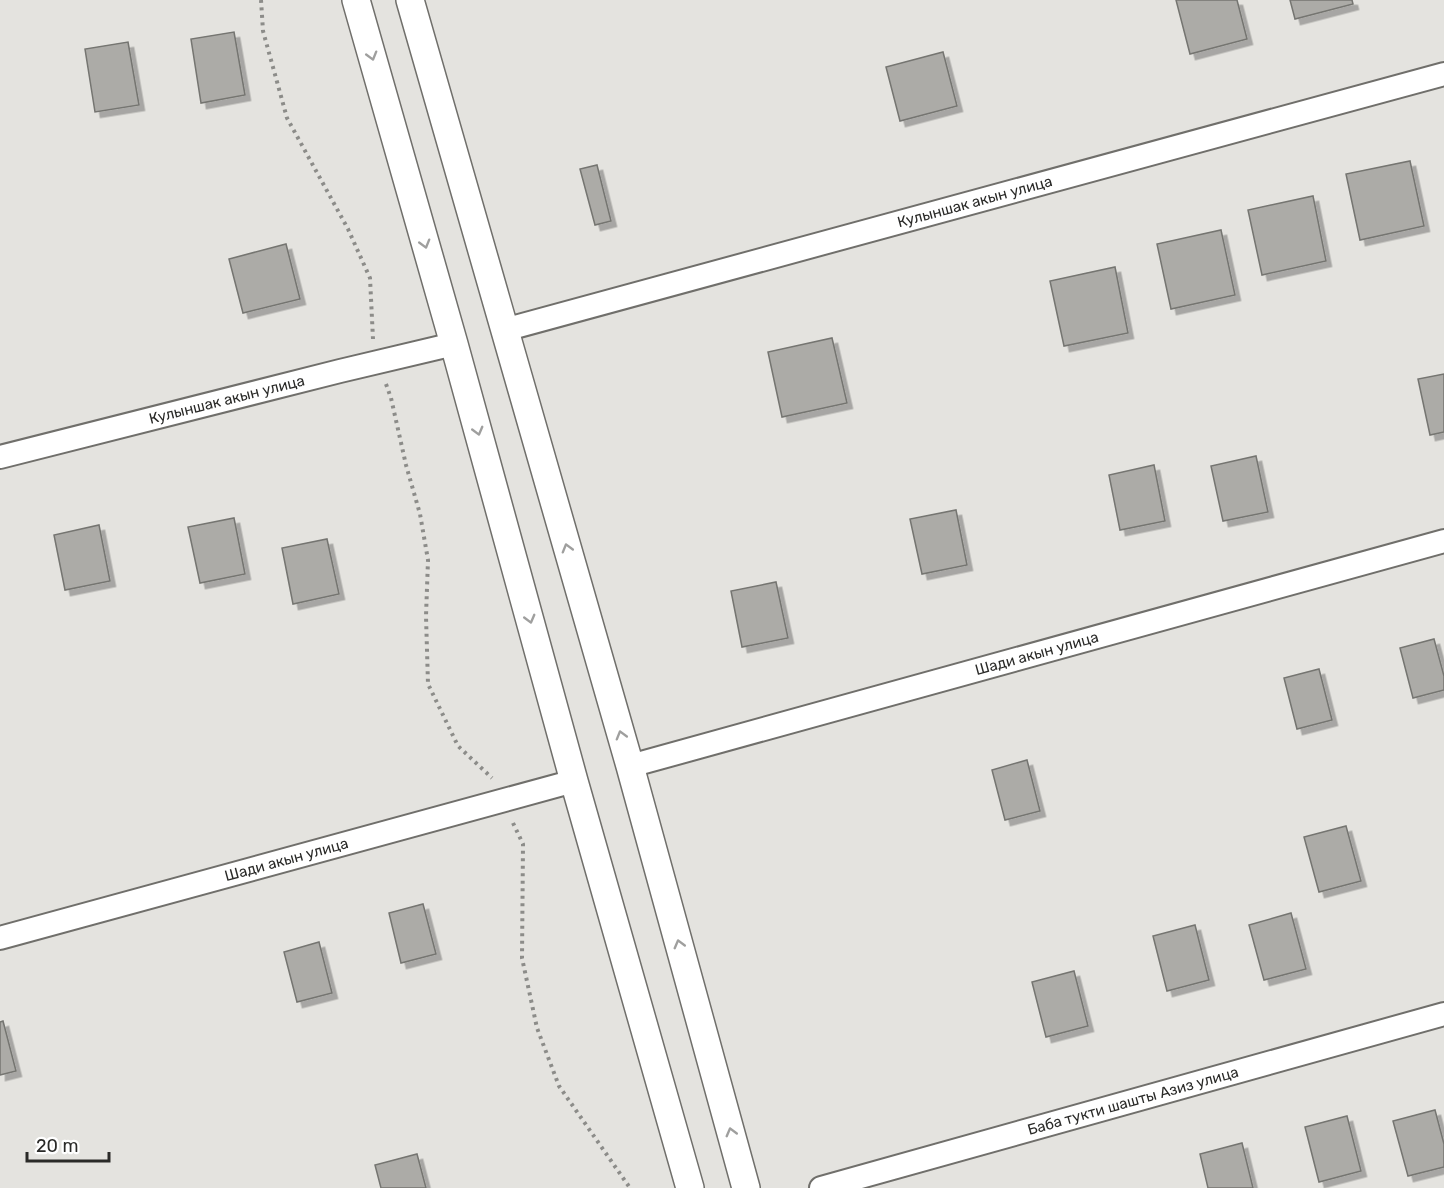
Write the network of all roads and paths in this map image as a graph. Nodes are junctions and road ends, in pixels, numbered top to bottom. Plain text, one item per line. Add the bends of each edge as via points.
1 (261, 0) edge
2 (356, 0) edge
3 (410, 0) edge
4 (1444, 74) edge
5 (504, 330) junction
6 (454, 344) junction
7 (378, 362) junction
8 (0, 457) edge
9 (1444, 541) edge
10 (630, 766) junction
11 (574, 781) junction
12 (503, 800) junction
13 (0, 938) edge
14 (1444, 1014) edge
15 (630, 1188) edge
16 (690, 1188) edge
17 (746, 1188) edge
18 (821, 1188) edge

1 - 7 path via 263,32 287,118 348,229 370,278 373,346
2 -> 6 street
3 - 5 street
4 - 5 street, Кулыншак акын улица
10 -> 5 street
6 - 7 street, Кулыншак акын улица
6 -> 11 street
7 - 8 street, Кулыншак акын улица
7 - 12 path via 391,398 428,561 428,684 458,746 495,782
9 - 10 street, Шади акын улица
17 -> 10 street
11 - 12 street, Шади акын улица
11 - 16 street
12 - 13 street, Шади акын улица
12 - 15 path via 523,844 522,958 537,1028 560,1086
14 - 18 street, Баба тукти шашты Азиз улица

